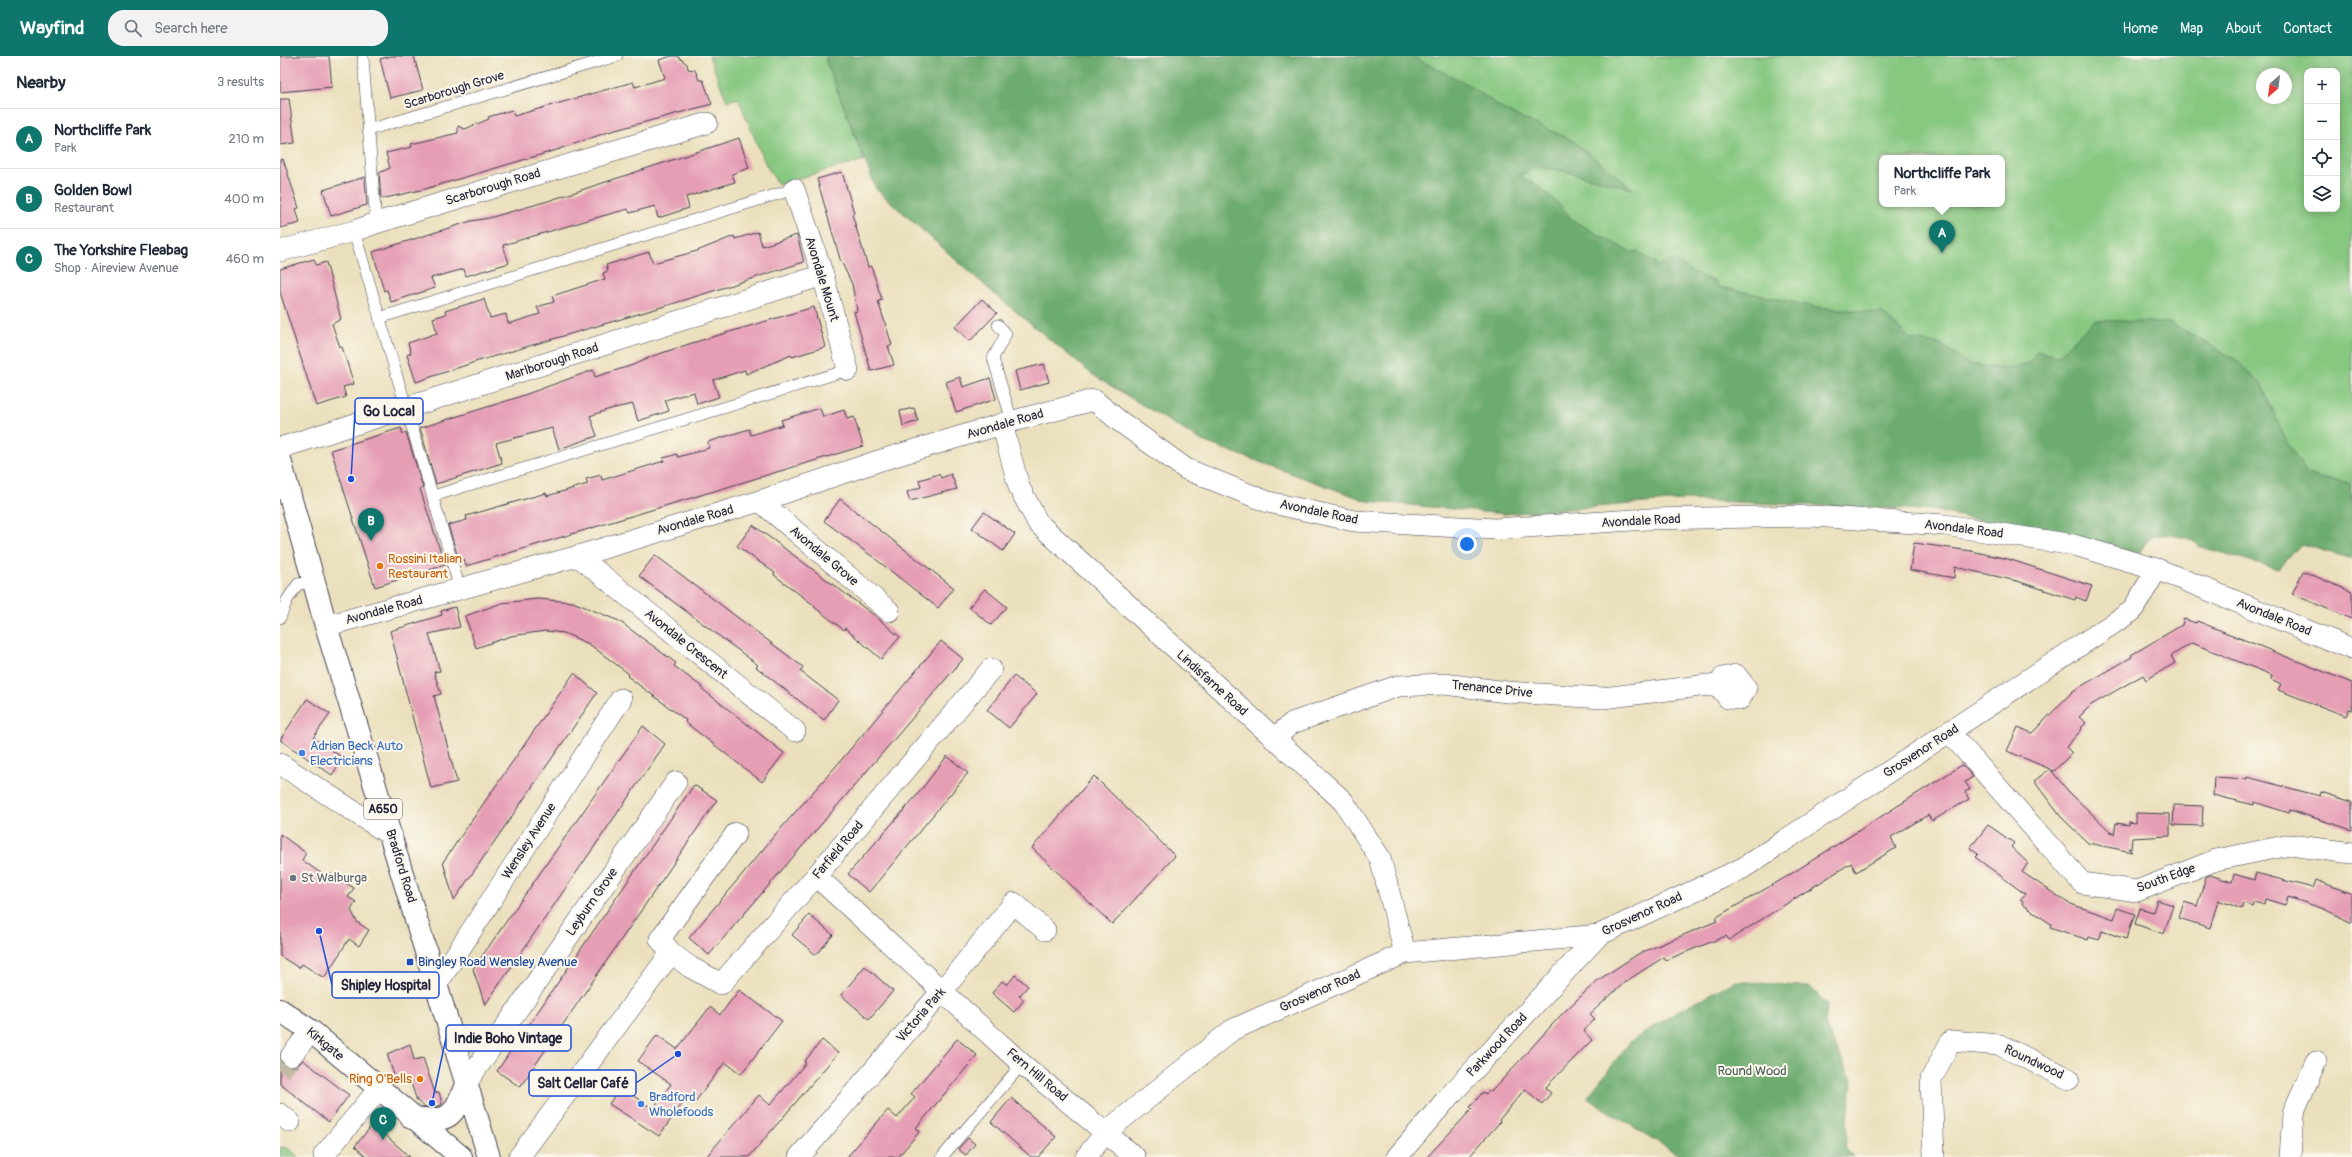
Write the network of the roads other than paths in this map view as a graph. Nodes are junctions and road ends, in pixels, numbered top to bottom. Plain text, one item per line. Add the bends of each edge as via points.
1 (617, 56) edge
2 (363, 59) dead end
3 (707, 122) dead end
4 (368, 130) junction
5 (794, 190) joint
6 (376, 222) junction
7 (354, 231) junction
8 (280, 251) edge
9 (823, 276) junction
10 (380, 318) junction
11 (998, 325) dead end
12 (848, 370) joint
13 (407, 408) junction
14 (1007, 423) junction
15 (280, 448) edge
16 (280, 460) edge
17 (433, 496) junction
18 (760, 501) junction
19 (578, 556) junction
20 (2157, 569) junction
21 (314, 582) junction
22 (460, 589) junction
23 (283, 596) edge
24 (889, 611) dead end
25 (280, 618) edge
26 (326, 626) junction
27 (2352, 649) edge
28 (991, 669) dead end
29 (1721, 688) dead end
30 (621, 699) dead end
31 (795, 731) dead end
32 (1950, 733) junction
33 (1274, 740) junction
34 (280, 764) edge
35 (676, 782) dead end
36 (736, 833) dead end
37 (392, 836) junction
38 (2352, 853) edge
39 (816, 876) junction
40 (1045, 930) dead end
41 (1599, 935) junction
42 (671, 953) junction
43 (1405, 953) junction
44 (437, 984) junction
45 (942, 991) junction
46 (280, 1010) edge
47 (311, 1031) junction
48 (291, 1056) tunnel mouth
49 (2316, 1061) dead end
50 (1022, 1064) junction
51 (2069, 1079) dead end
52 (466, 1082) junction
53 (378, 1090) junction
54 (412, 1118) junction
55 (1106, 1132) junction
56 (327, 1157) edge
57 (461, 1157) edge
58 (489, 1157) edge
59 (519, 1157) edge
60 (799, 1157) edge
61 (942, 1157) edge
62 (1086, 1157) edge
63 (1135, 1157) edge
64 (1397, 1157) edge
65 (1934, 1157) edge
66 (2290, 1157) edge

1 - 4 lane, Scarborough Grove
2 - 4 lane
3 - 6 street, Scarborough Road
4 - 6 lane
5 - 9 street, Avondale Mount
5 - 10 lane
6 - 7 street, Scarborough Road
7 - 8 street, Scarborough Road
7 - 10 lane
9 - 12 street, Avondale Mount
9 - 13 street, Marlborough Road
10 - 13 lane
11 - 14 lane via 1006,334 993,358
12 - 17 lane
13 - 15 street, Marlborough Road
13 - 17 lane
14 - 18 street, Avondale Road via 878,461
14 - 20 street, Avondale Road via 1094,400 1186,469 1268,502 1354,521 1495,530 1648,519 1812,516 1945,525 2074,545
14 - 33 street, Lindisfarne Road via 1019,487 1038,523
16 - 21 main road, Bradford Road / A650
17 - 22 lane
18 - 19 street, Avondale Road
18 - 24 street, Avondale Grove
19 - 22 street, Avondale Road
19 - 31 street, Avondale Crescent
20 - 27 street, Avondale Road
20 - 32 street, Grosvenor Road via 2132,611
21 - 23 lane via 298,584
21 - 26 main road, Bradford Road / A650
22 - 26 street, Avondale Road
23 - 25 lane
26 - 37 main road, Bradford Road / A650
28 - 39 street, Farfield Road
29 - 33 street, Trenance Drive via 1708,685 1603,698 1507,692 1444,684 1398,686 1292,723
30 - 44 street, Wensley Avenue
32 - 38 street, South Edge via 2082,883 2137,891 2216,860 2290,845
32 - 41 street, Grosvenor Road via 1743,868
33 - 43 street, Lindisfarne Road via 1343,801 1380,858
34 - 37 street
35 - 52 street, Leyburn Grove
36 - 42 street, Farfield Road via 660,939
37 - 44 main road, Bradford Road / A650
39 - 42 street, Farfield Road via 721,984
39 - 45 street, Fern Hill Road
40 - 45 street, Victoria Park via 1014,903
41 - 43 street, Grosvenor Road
41 - 64 street, Parkwood Road via 1445,1101
42 - 59 street
43 - 55 street, Grosvenor Road via 1232,1030
44 - 52 main road, Bradford Road / A650
45 - 50 street, Fern Hill Road
45 - 60 street, Victoria Park
46 - 47 main road, Kirkgate
47 - 48 street
47 - 53 main road, Kirkgate
49 - 66 street via 2293,1113
50 - 55 street, Fern Hill Road
50 - 61 lane
51 - 65 street, Roundwood via 2000,1045 1951,1041 1931,1079
52 - 54 main road via 457,1107 448,1117 435,1121
52 - 58 main road, Bradford Road / A650
53 - 54 main road, Kirkgate
53 - 56 street via 324,1155
54 - 57 main road, Kirkgate
55 - 62 street, Grosvenor Road
55 - 63 street, Fern Hill Road

